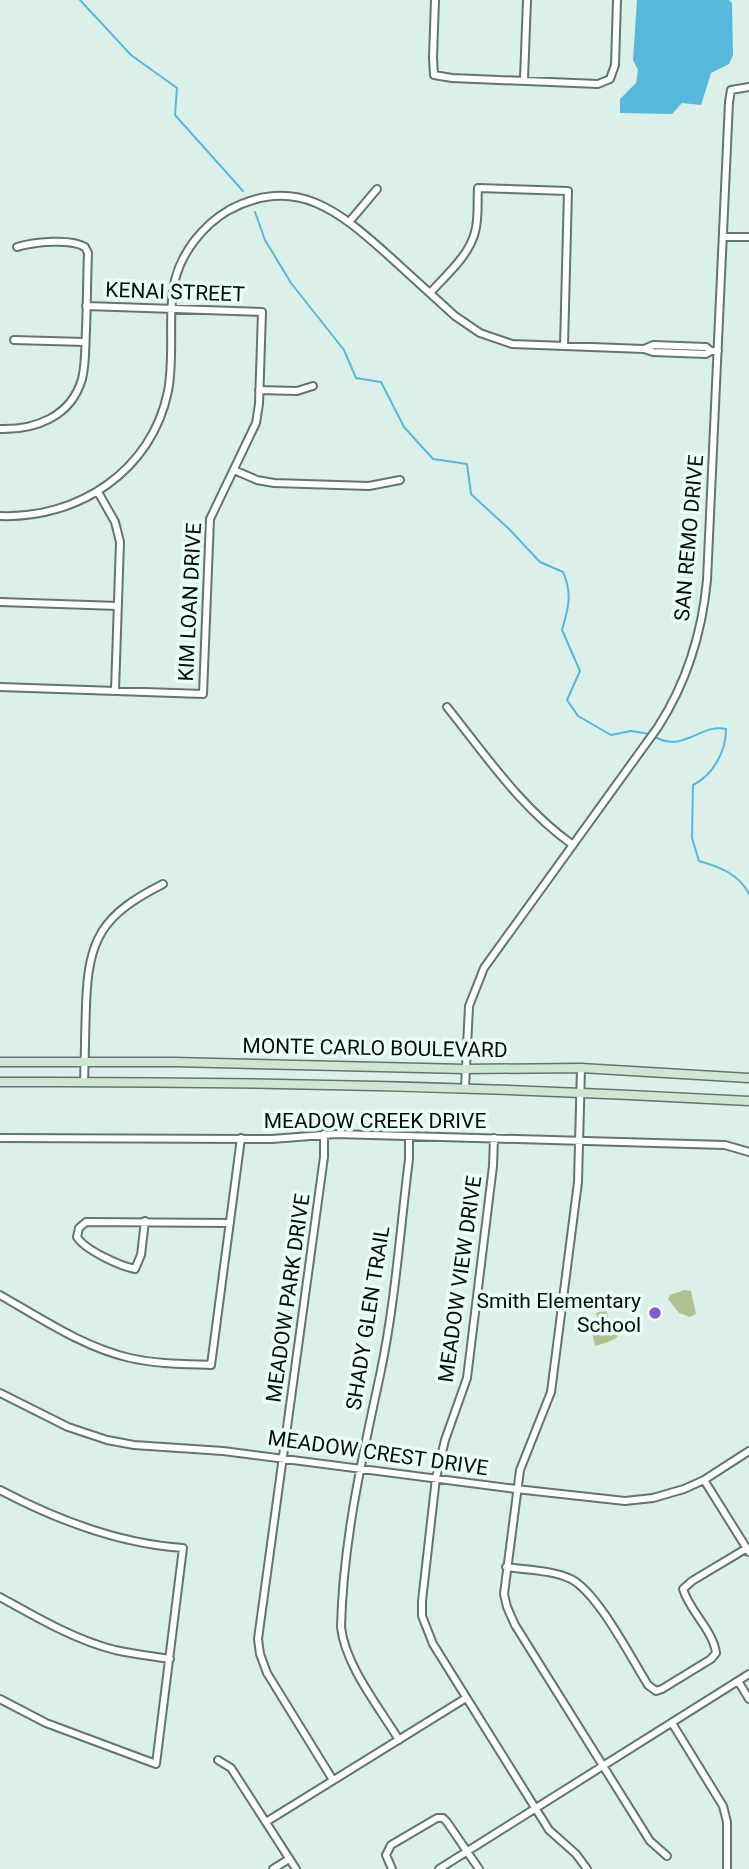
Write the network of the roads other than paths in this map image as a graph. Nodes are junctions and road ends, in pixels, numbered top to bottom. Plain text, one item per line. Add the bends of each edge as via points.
1 (435, 0) edge
2 (527, 0) edge
3 (617, 0) edge
4 (524, 79) junction
5 (749, 88) edge
6 (377, 189) dead end
7 (350, 221) junction
8 (724, 237) junction
9 (749, 237) edge
10 (17, 247) dead end
11 (429, 293) junction
12 (86, 306) junction
13 (173, 309) junction
14 (262, 313) joint
15 (14, 340) dead end
16 (85, 342) junction
17 (564, 346) junction
18 (715, 351) junction
19 (313, 386) dead end
20 (259, 390) junction
21 (0, 429) edge
22 (234, 470) junction
23 (400, 480) dead end
24 (98, 492) junction
25 (0, 516) edge
26 (0, 602) edge
27 (118, 606) junction
28 (0, 687) edge
29 (116, 691) junction
30 (447, 708) dead end
31 (573, 845) junction
32 (163, 884) dead end
33 (0, 1062) edge
34 (85, 1062) junction
35 (581, 1068) junction
36 (465, 1069) junction
37 (749, 1077) edge
38 (0, 1082) edge
39 (84, 1082) junction
40 (465, 1088) junction
41 (581, 1091) junction
42 (749, 1101) edge
43 (324, 1134) junction
44 (409, 1136) junction
45 (0, 1138) edge
46 (241, 1138) junction
47 (494, 1138) junction
48 (580, 1141) junction
49 (749, 1152) edge
50 (145, 1222) junction
51 (230, 1223) junction
52 (0, 1295) edge
53 (0, 1394) edge
54 (749, 1451) edge
55 (282, 1458) junction
56 (359, 1468) junction
57 (436, 1478) junction
58 (704, 1480) junction
59 (516, 1489) junction
60 (0, 1490) edge
61 (748, 1550) edge
62 (506, 1567) junction
63 (0, 1597) edge
64 (170, 1659) junction
65 (749, 1674) edge
66 (738, 1681) junction
67 (466, 1698) junction
68 (0, 1699) edge
69 (749, 1699) edge
70 (672, 1723) junction
71 (399, 1740) junction
72 (218, 1760) dead end
73 (604, 1765) junction
74 (333, 1780) junction
75 (536, 1808) junction
76 (265, 1822) junction
77 (468, 1851) junction
78 (667, 1856) dead end
79 (289, 1859) junction
80 (273, 1869) edge
81 (296, 1869) edge
82 (392, 1869) edge
83 (439, 1869) edge
84 (479, 1869) edge
85 (587, 1869) edge
86 (727, 1869) edge

1 - 4 street via 434,75
2 - 4 street
3 - 4 street via 615,65 610,79 598,84
5 - 8 street, SAN REMO DRIVE via 731,90
6 - 7 street
7 - 11 street
7 - 13 street via 316,203 292,197 256,200 231,209 209,224 188,251 176,280
8 - 9 street
8 - 18 street, SAN REMO DRIVE
10 - 12 street via 35,242 85,247
11 - 17 street via 462,322 490,338 512,344
11 - 17 street via 471,243 478,188 568,191
12 - 13 street, KENAI STREET
12 - 16 street
13 - 14 street, KENAI STREET
13 - 24 street via 171,368 159,419 122,474
14 - 20 street, KIM LOAN DRIVE
15 - 16 street
16 - 21 street via 81,382 65,407 31,427
17 - 18 street
18 - 31 street, SAN REMO DRIVE via 704,605 698,636 674,702
19 - 20 street
20 - 22 street, KIM LOAN DRIVE via 256,423
22 - 23 street via 274,483 369,486
22 - 29 street, KIM LOAN DRIVE via 210,519 203,694
24 - 25 street via 50,512
24 - 27 street via 120,542
26 - 27 street
27 - 29 street
28 - 29 street
30 - 31 street via 525,804
31 - 36 street, SAN REMO DRIVE via 480,976 469,1006
32 - 34 street via 117,913 94,945 87,982
33 - 34 main road, MONTE CARLO BOULEVARD
34 - 36 main road, MONTE CARLO BOULEVARD
34 - 39 street
35 - 36 main road, MONTE CARLO BOULEVARD
35 - 37 main road, MONTE CARLO BOULEVARD
35 - 41 street
36 - 40 street, SAN REMO DRIVE
38 - 39 main road, MONTE CARLO BOULEVARD
39 - 40 main road, MONTE CARLO BOULEVARD
40 - 41 main road, MONTE CARLO BOULEVARD
41 - 42 main road, MONTE CARLO BOULEVARD
41 - 48 street
43 - 44 street, MEADOW CREEK DRIVE
43 - 46 street, MEADOW CREEK DRIVE
43 - 55 street, MEADOW PARK DRIVE
44 - 47 street, MEADOW CREEK DRIVE
44 - 56 street, SHADY GLEN TRAIL via 387,1334
45 - 46 street, MEADOW CREEK DRIVE
46 - 51 street
47 - 48 street, MEADOW CREEK DRIVE
47 - 57 street, MEADOW VIEW DRIVE via 467,1378
48 - 49 street, MEADOW CREEK DRIVE via 725,1145
48 - 59 street via 551,1392 524,1456
50 - 50 street via 86,1222 78,1237 84,1245 135,1269
50 - 51 street
51 - 52 street via 211,1365 118,1355 75,1338
53 - 55 street, MEADOW CREST DRIVE via 107,1440
54 - 58 street, MEADOW CREST DRIVE
55 - 56 street, MEADOW CREST DRIVE
55 - 74 street, MEADOW PARK DRIVE via 259,1631 260,1654
56 - 57 street, MEADOW CREST DRIVE
56 - 71 street, SHADY GLEN TRAIL via 341,1609 342,1643
57 - 59 street, MEADOW CREST DRIVE
57 - 67 street, MEADOW VIEW DRIVE via 422,1616
58 - 59 street, MEADOW CREST DRIVE via 663,1496 634,1500
58 - 61 street
59 - 62 street
60 - 64 street via 113,1534 183,1548
61 - 62 street via 683,1589 716,1653 656,1691 579,1584 563,1576
62 - 73 street via 504,1594 509,1613
63 - 64 street via 101,1645
64 - 68 street via 156,1764 57,1728
65 - 66 street
66 - 69 street
66 - 70 street
67 - 71 street
67 - 75 street, MEADOW VIEW DRIVE
70 - 73 street
70 - 86 street via 723,1806
71 - 74 street
72 - 76 street via 232,1768
73 - 75 street
73 - 78 street via 650,1841
74 - 76 street
75 - 77 street
75 - 85 street, MEADOW VIEW DRIVE via 553,1835
76 - 79 street
77 - 82 street via 447,1822 436,1818 391,1845 386,1855
77 - 83 street
77 - 84 street
79 - 80 street
79 - 81 street

